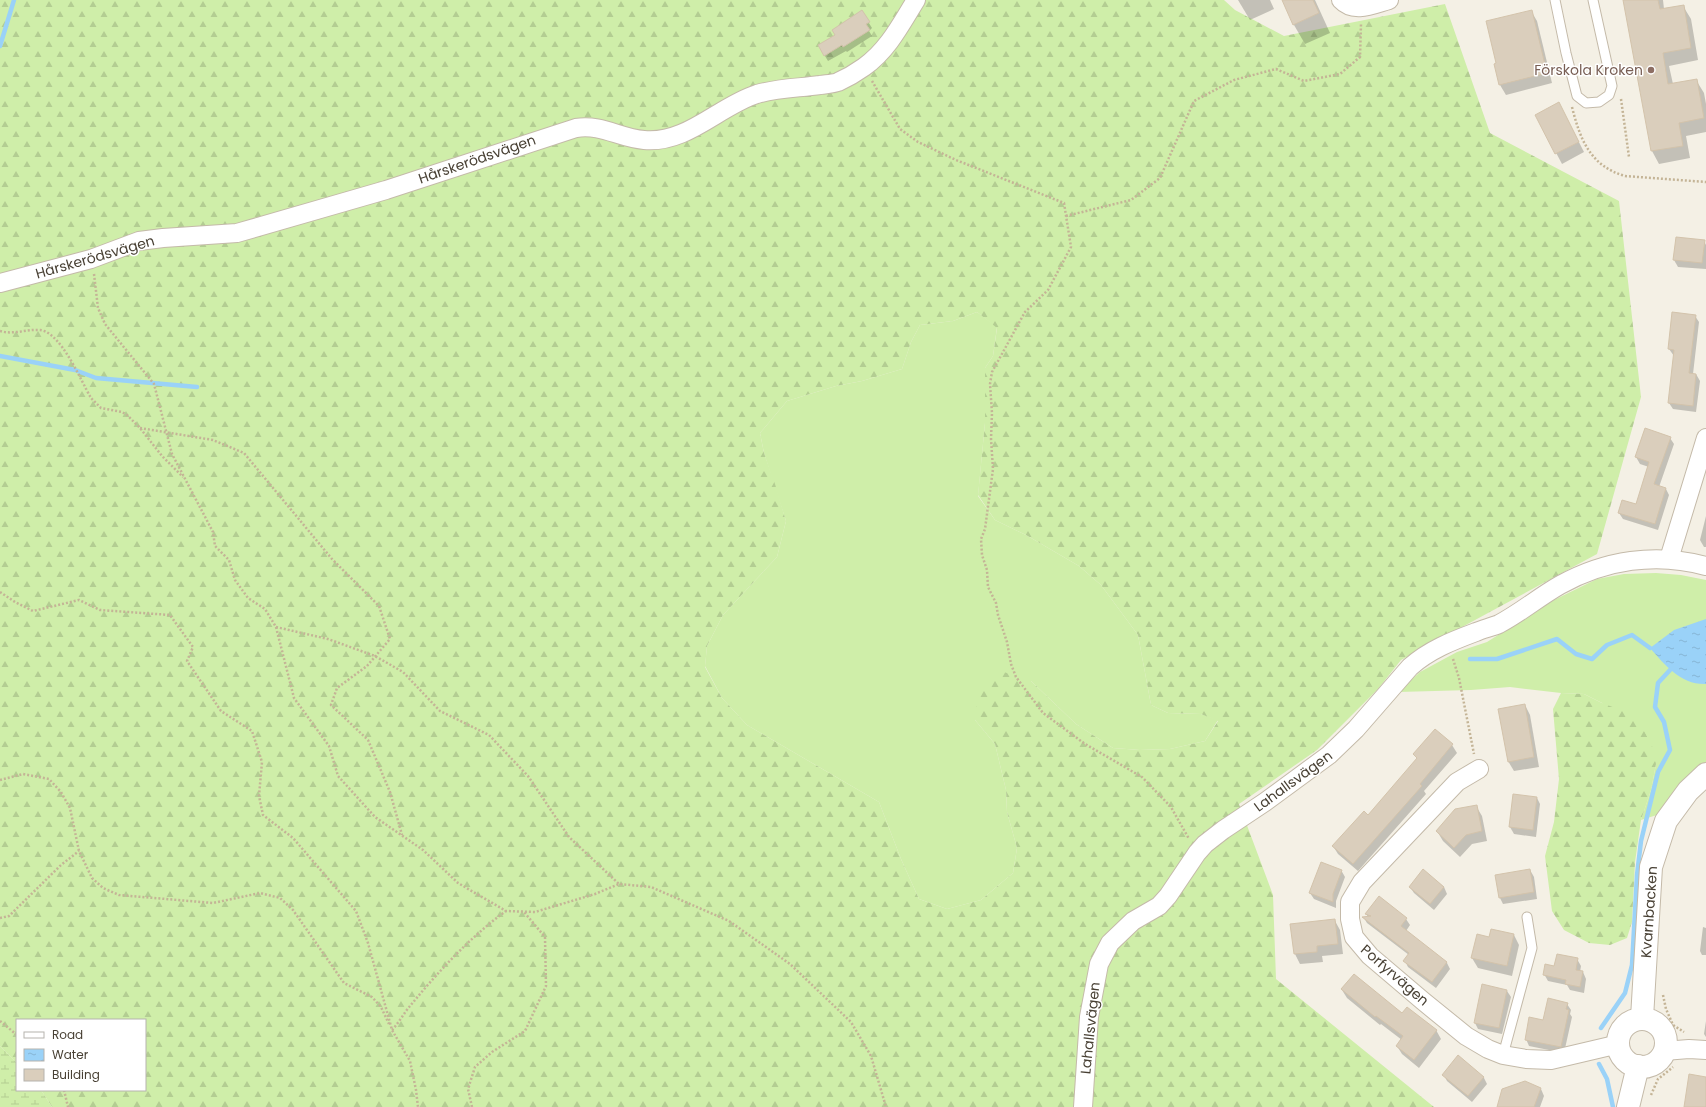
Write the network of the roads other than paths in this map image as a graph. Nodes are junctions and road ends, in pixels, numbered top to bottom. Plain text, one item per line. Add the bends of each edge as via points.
1 (916, 0) edge
2 (1341, 0) edge
3 (1389, 0) edge
4 (1555, 0) edge
5 (1593, 0) edge
6 (0, 283) edge
7 (1706, 438) edge
8 (1670, 558) junction
9 (1706, 566) edge
10 (1479, 769) road end
11 (1706, 774) edge
12 (1527, 917) dead end
13 (1642, 1018) junction
14 (1619, 1044) junction
15 (1698, 1050) edge
16 (1664, 1051) junction
17 (1503, 1055) junction
18 (1638, 1066) junction
19 (1083, 1107) edge
20 (1628, 1107) edge

1 - 6 street, Hårskerödsvägen via 883,51 837,82 757,94 734,104 694,128 668,138 644,140 597,127 576,128 386,190 237,233 139,241 91,258
2 - 3 street via 1351,7
4 - 5 lane via 1577,96 1586,103 1599,102 1609,96 1612,86
7 - 8 street
8 - 9 street, Lahallsvägen
8 - 19 street, Lahallsvägen via 1629,561 1590,570 1498,624 1432,650 1410,667 1329,756 1223,830 1197,853 1160,906 1125,928 1110,943 1099,964 1088,1017
10 - 17 street, Porfyrvägen via 1456,782 1362,882 1350,902 1350,919 1354,937 1370,956 1466,1036
11 - 13 street, Kvarnbacken via 1688,791 1666,821 1650,867
12 - 17 lane via 1532,948
13 - 14 street via 1624,1028
13 - 16 street via 1662,1030 1666,1040
14 - 17 street, Porfyrvägen via 1552,1060
14 - 18 street via 1626,1060
15 - 16 street
16 - 18 street via 1654,1063
18 - 20 street

